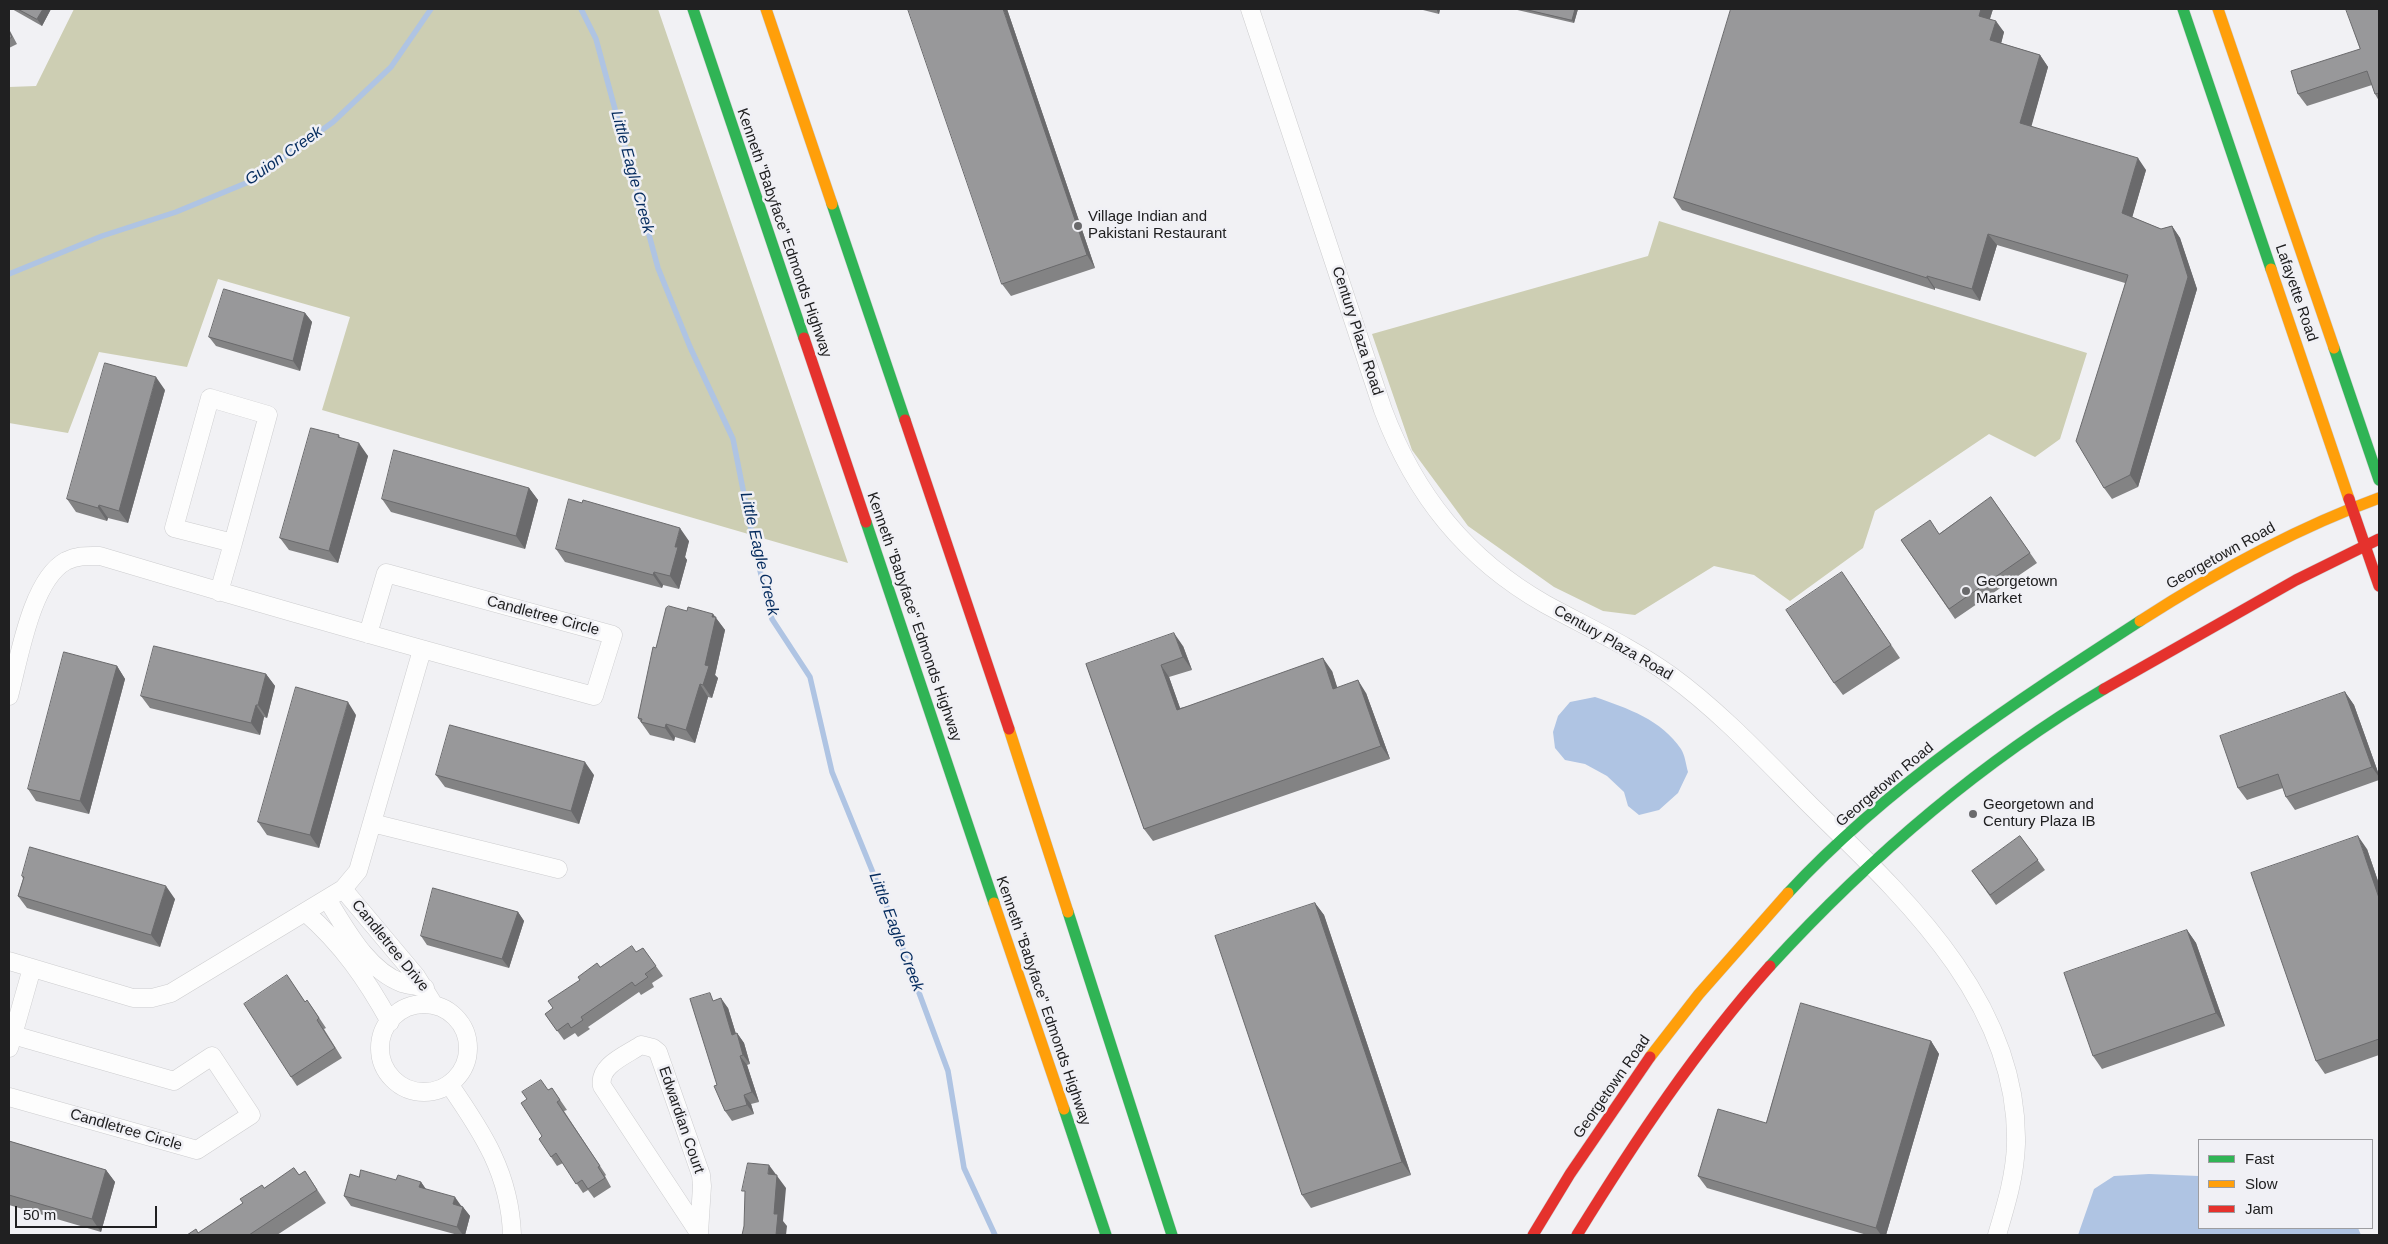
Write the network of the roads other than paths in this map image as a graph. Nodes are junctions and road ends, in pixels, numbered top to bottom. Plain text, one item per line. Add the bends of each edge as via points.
1 (693, 9) edge
2 (766, 9) edge
3 (1250, 9) edge
4 (2183, 9) edge
5 (2218, 9) edge
6 (2379, 480) edge
7 (2379, 498) edge
8 (2352, 507) junction
9 (2379, 539) edge
10 (233, 543) junction
11 (2366, 546) junction
12 (2379, 586) edge
13 (220, 592) junction
14 (368, 634) junction
15 (422, 650) junction
16 (9, 696) edge
17 (372, 823) junction
18 (1844, 839) junction
19 (1870, 865) junction
20 (558, 869) dead end
21 (344, 889) junction
22 (327, 899) junction
23 (305, 912) junction
24 (9, 961) edge
25 (32, 968) junction
26 (425, 988) junction
27 (434, 1006) junction
28 (390, 1022) junction
29 (11, 1042) edge
30 (449, 1084) junction
31 (9, 1097) edge
32 (699, 1234) edge
33 (512, 1235) edge
34 (1106, 1235) edge
35 (1172, 1235) edge
36 (1533, 1235) edge
37 (1577, 1235) edge
38 (1997, 1235) edge

1 - 34 main road, Kenneth "Babyface" Edmonds Highway
2 - 35 main road via 999,698
3 - 18 street, Century Plaza Road via 1383,410 1399,450 1428,499 1459,537 1503,576 1545,604 1653,663 1686,687 1752,747
4 - 8 main road, Lafayette Road
5 - 6 main road, Lafayette Road
7 - 8 main road, Georgetown Road
8 - 11 main road, Lafayette Road
8 - 18 main road, Georgetown Road via 2286,536 2233,565 2084,657 1937,760
9 - 11 main road
10 - 10 street via 174,528 210,398 268,415
10 - 13 street
11 - 12 main road, Lafayette Road
11 - 19 main road via 2166,651 2059,716 1941,802
13 - 14 street, Candletree Circle
13 - 16 street, Candletree Circle via 100,556 81,556 64,562 45,582 36,598
14 - 15 street, Candletree Circle
14 - 15 street, Candletree Circle via 386,573 613,634 594,696
15 - 17 street
17 - 20 street
17 - 21 street via 358,871
18 - 19 street, Century Plaza Road
18 - 36 main road, Georgetown Road via 1755,929 1687,1010 1600,1128
19 - 37 main road via 1803,930 1732,1010 1669,1091
19 - 38 street, Century Plaza Road via 1914,912 1956,965 1981,1006 2002,1054 2013,1098 2016,1143 2010,1188
21 - 22 street
21 - 26 street, Candletree Drive
22 - 23 street
22 - 26 street via 349,934 377,968 402,983
23 - 25 street via 162,996 133,998
23 - 28 street via 346,953
24 - 25 street
25 - 29 street, Candletree Circle
26 - 27 street, Candletree Drive
27 - 28 street, Candletree Drive via 406,1008
27 - 30 street, Candletree Drive via 448,1011 466,1033 466,1062 460,1074
28 - 30 street via 381,1042 381,1056 395,1081 408,1089 422,1092
29 - 31 street, Candletree Circle via 174,1082 212,1056 250,1115 197,1150
30 - 33 street via 481,1129 496,1161 509,1203
32 - 32 street, Edwardian Court via 602,1086 602,1076 607,1068 641,1046 658,1052 700,1175

